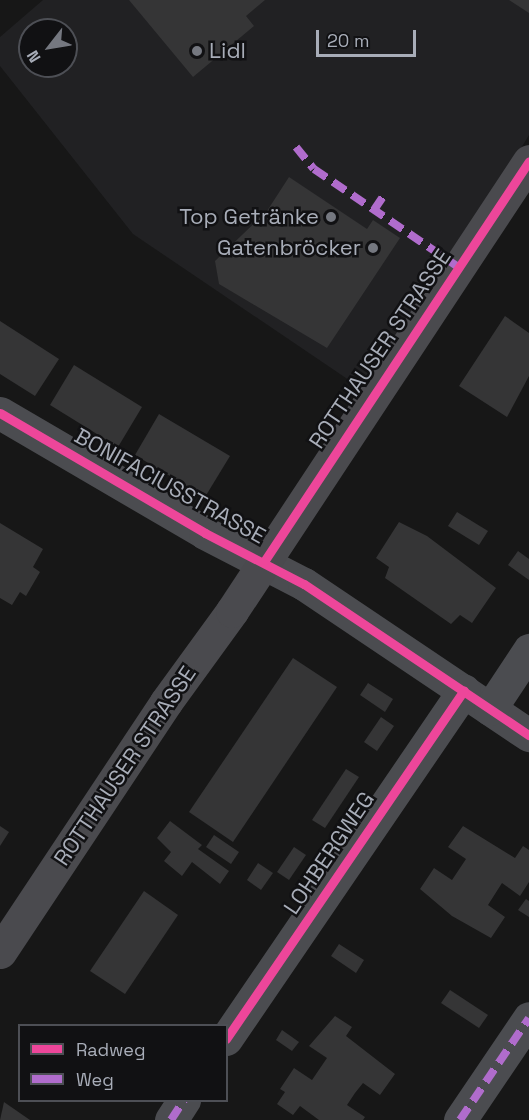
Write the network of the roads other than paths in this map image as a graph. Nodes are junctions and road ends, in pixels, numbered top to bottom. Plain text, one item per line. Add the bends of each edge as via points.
1 (529, 161) edge
2 (0, 413) edge
3 (265, 560) junction
4 (529, 650) edge
5 (464, 690) junction
6 (490, 709) junction
7 (529, 735) edge
8 (0, 952) edge
9 (529, 1018) edge
10 (228, 1036) edge
11 (183, 1102) edge
12 (171, 1120) edge
13 (460, 1120) edge

1 - 3 main road, ROTTHAUSER STRASSE
2 - 3 street, BONIFACIUSSTRASSE via 205,533
3 - 5 street, BONIFACIUSSTRASSE
3 - 8 main road, ROTTHAUSER STRASSE
4 - 6 street
5 - 6 street, BONIFACIUSSTRASSE
5 - 10 street, LOHBERGWEG
6 - 7 street, BONIFACIUSSTRASSE
9 - 13 street
11 - 12 street

